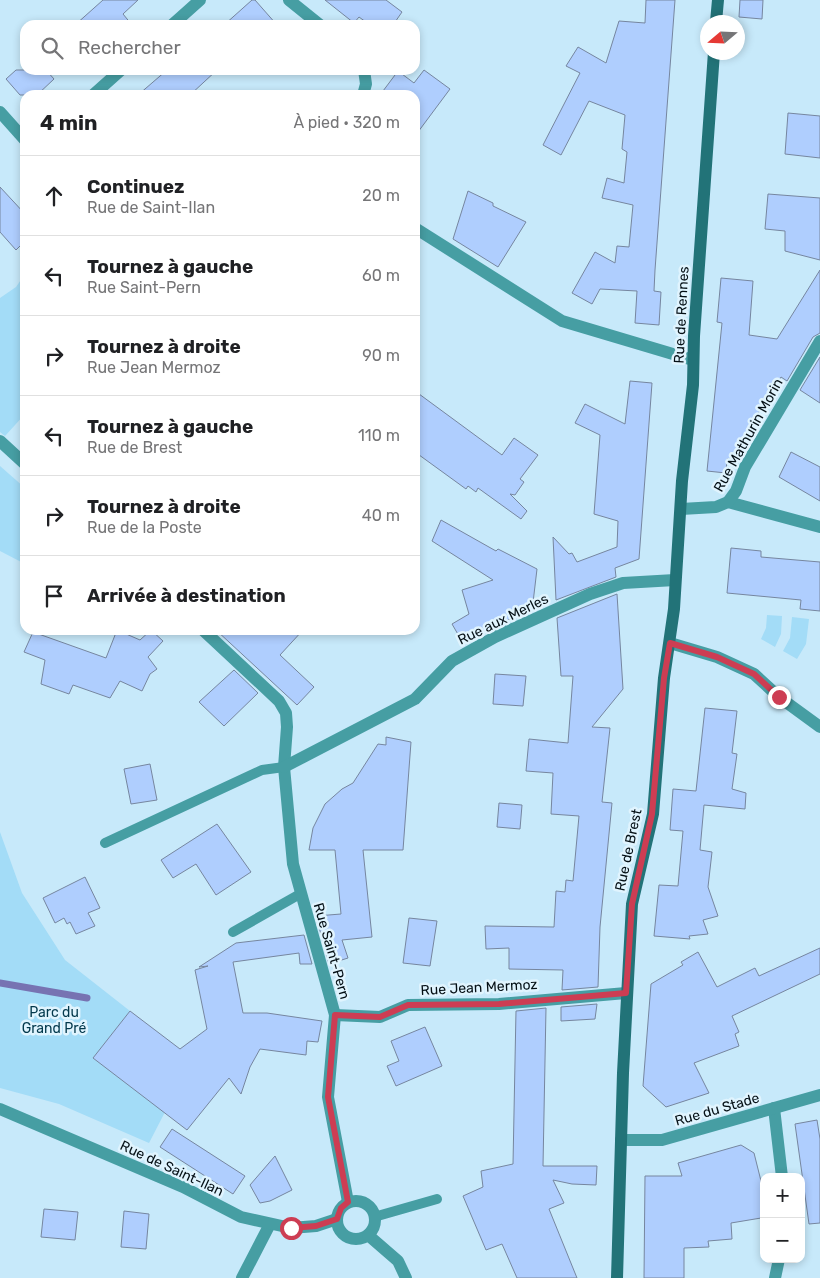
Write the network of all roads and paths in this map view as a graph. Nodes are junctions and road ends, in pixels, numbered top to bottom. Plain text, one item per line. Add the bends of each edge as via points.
1 (200, 0) edge
2 (289, 0) edge
3 (718, 0) edge
4 (717, 15) edge
5 (178, 20) edge
6 (314, 20) edge
7 (713, 60) edge
8 (115, 75) edge
9 (365, 75) edge
10 (99, 90) edge
11 (364, 90) edge
12 (0, 112) edge
13 (20, 134) edge
14 (420, 231) edge
15 (820, 342) edge
16 (693, 360) junction
17 (0, 441) edge
18 (20, 459) edge
19 (728, 502) junction
20 (681, 509) junction
21 (820, 527) edge
22 (675, 580) junction
23 (208, 635) edge
24 (670, 643) junction
25 (820, 727) edge
26 (284, 767) junction
27 (105, 843) dead end
28 (300, 894) junction
29 (234, 932) dead end
30 (626, 993) junction
31 (335, 1015) junction
32 (820, 1095) edge
33 (774, 1108) junction
34 (0, 1109) edge
35 (621, 1140) junction
36 (782, 1173) edge
37 (437, 1200) dead end
38 (348, 1202) junction
39 (374, 1217) junction
40 (337, 1219) junction
41 (270, 1224) junction
42 (368, 1235) junction
43 (778, 1263) edge
44 (242, 1278) edge
45 (406, 1278) edge
46 (617, 1278) edge
47 (775, 1278) edge

1 - 5 street
2 - 6 street
3 - 4 main road
7 - 16 main road, Rue de Rennes
8 - 10 street
9 - 11 street
12 - 13 street
14 - 16 street via 562,321
15 - 19 street, Rue Mathurin Morin via 745,467
16 - 20 main road, Rue de Rennes
17 - 18 street
19 - 20 street, Rue Mathurin Morin via 716,508
19 - 21 street
20 - 22 main road, Rue de Rennes
22 - 24 main road, Rue de Brest
22 - 26 street, Rue aux Merles via 623,583 590,594 495,637 452,660 415,699
23 - 26 street, Rue Saint-Pern via 280,701 286,713 287,727
24 - 25 street via 717,657 754,674
24 - 30 main road, Rue de Brest via 652,814 632,904
26 - 27 lane via 262,770
26 - 28 street, Rue Saint-Pern via 289,841
28 - 29 lane
28 - 31 street, Rue Saint-Pern
30 - 31 street, Rue Jean Mermoz via 499,1004 408,1005 380,1017
30 - 35 main road, Rue de Brest
31 - 38 street, Rue Saint-Pern via 328,1097
32 - 33 street, Rue du Stade
33 - 35 street, Rue du Stade via 662,1140
33 - 36 street
34 - 41 street, Rue de Saint-Ilan via 183,1187 241,1217
35 - 46 main road, Rue de Brest
37 - 39 lane
38 - 39 street via 364,1203
38 - 40 street via 341,1208
39 - 42 street via 373,1228
40 - 41 street, Rue de Saint-Ilan via 316,1226 291,1228
40 - 42 street via 340,1230 350,1238
41 - 44 street
42 - 45 street via 398,1261
43 - 47 street

